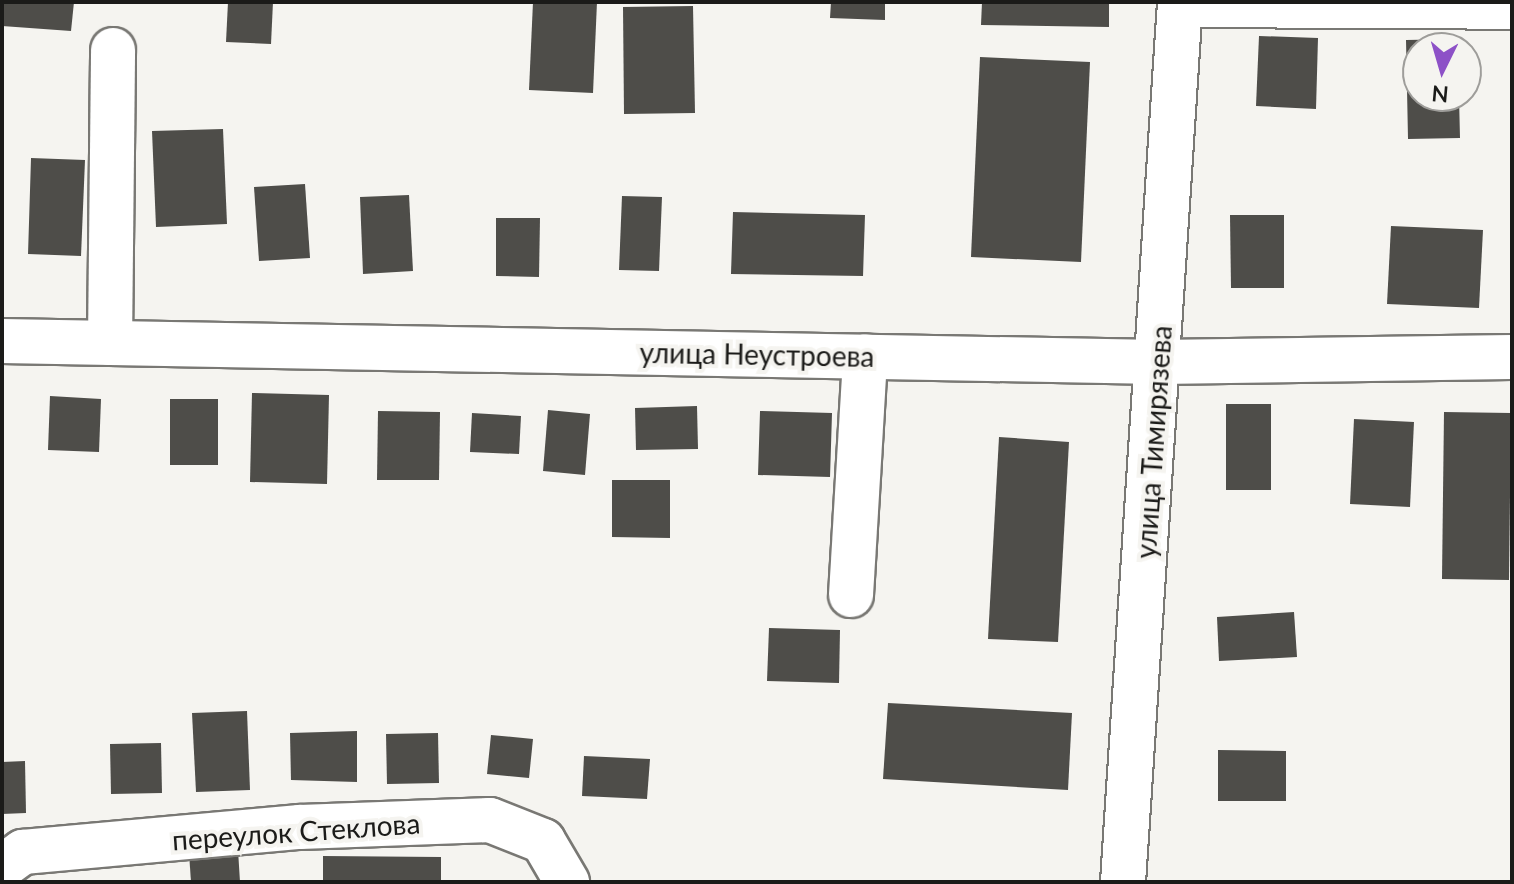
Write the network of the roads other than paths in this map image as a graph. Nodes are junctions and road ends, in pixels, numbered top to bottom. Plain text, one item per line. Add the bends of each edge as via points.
1 (1180, 4) edge
2 (1512, 7) edge
3 (113, 50) dead end
4 (2, 341) edge
5 (110, 343) junction
6 (865, 356) junction
7 (1512, 357) edge
8 (1159, 362) junction
9 (851, 595) dead end
10 (2, 867) edge
11 (567, 882) edge
12 (1123, 882) edge

1 - 2 street
1 - 8 street, улица Тимирязева
3 - 5 street
4 - 5 street, улица Неустроева
5 - 6 street, улица Неустроева
6 - 8 street, улица Неустроева
6 - 9 street
7 - 8 street, улица Неустроева
8 - 12 street, улица Тимирязева
10 - 11 street, переулок Стеклова via 23,852 300,827 490,820 543,841

